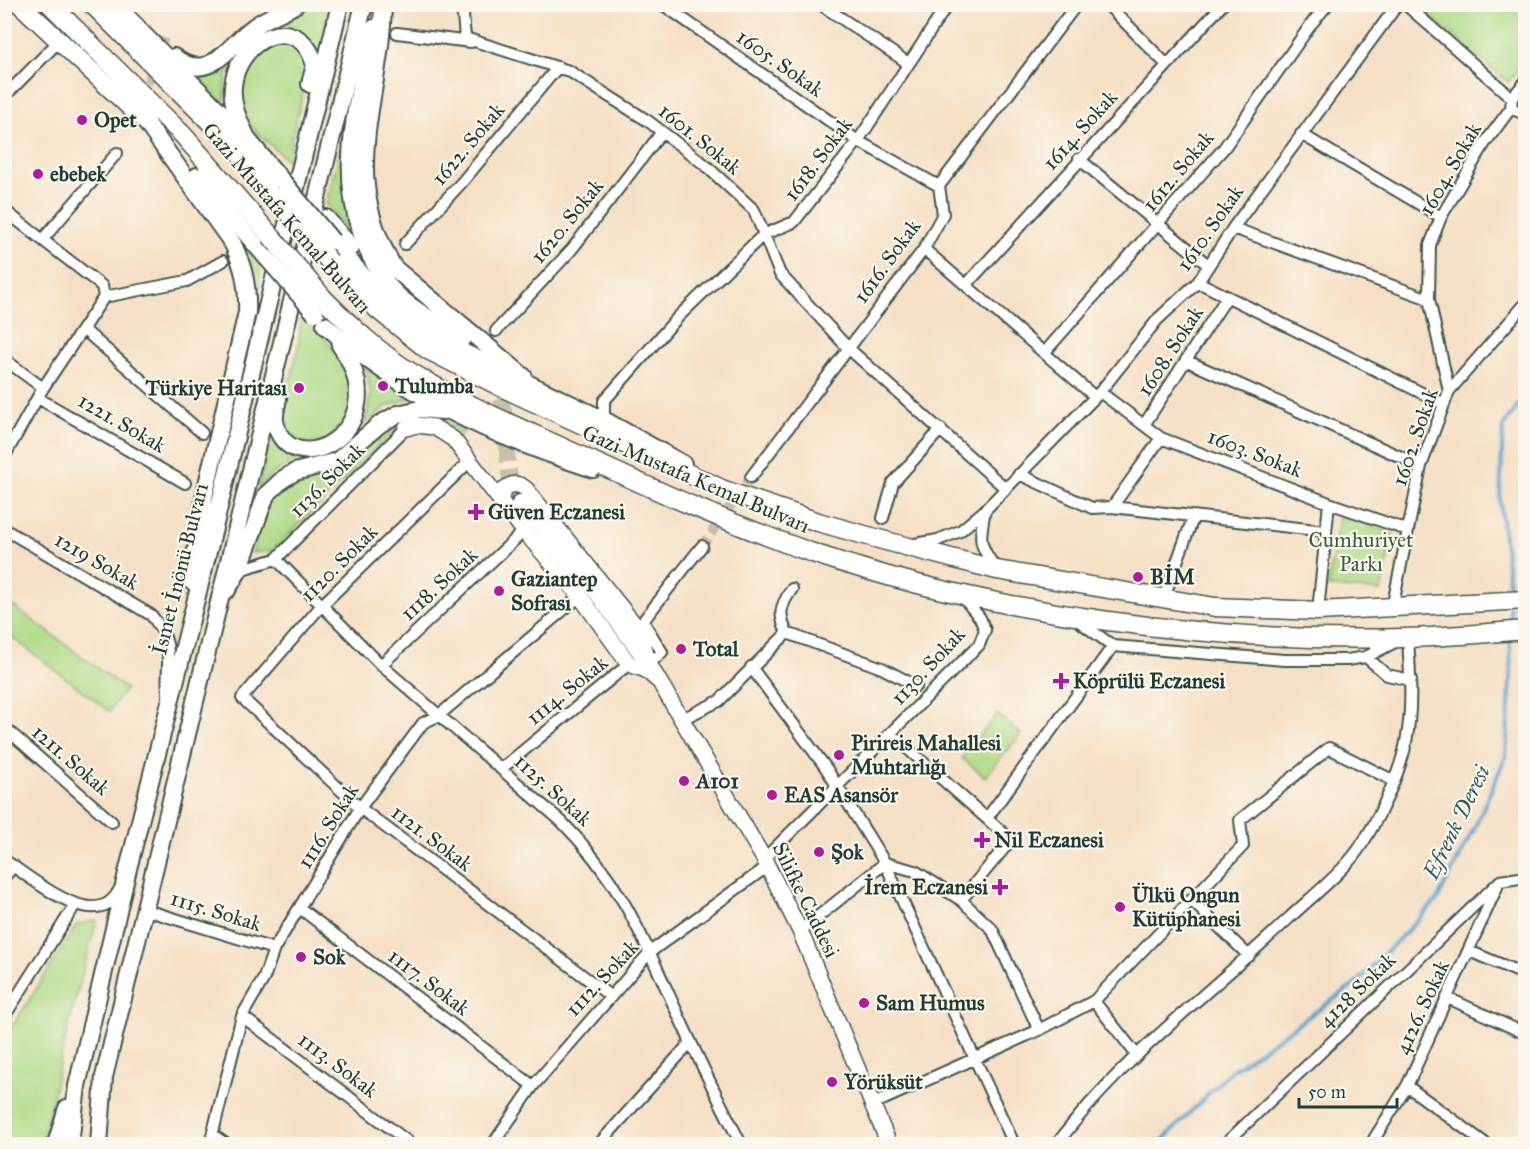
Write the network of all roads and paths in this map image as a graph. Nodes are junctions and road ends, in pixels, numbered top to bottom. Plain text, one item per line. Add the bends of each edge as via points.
1 (20, 4) edge
2 (50, 4) edge
3 (92, 4) edge
4 (113, 4) edge
5 (296, 4) edge
6 (340, 4) edge
7 (364, 4) edge
8 (381, 4) edge
9 (462, 4) edge
10 (662, 4) edge
11 (820, 4) edge
12 (948, 4) edge
13 (1077, 4) edge
14 (1107, 4) edge
15 (1223, 4) edge
16 (1328, 4) edge
17 (1405, 4) edge
18 (1394, 6) edge
19 (137, 28) junction
20 (397, 33) dead end
21 (59, 41) junction
22 (481, 43) junction
23 (908, 63) junction
24 (1166, 64) junction
25 (558, 67) junction
26 (1526, 81) edge
27 (4, 97) edge
28 (1511, 103) junction
29 (1526, 115) edge
30 (145, 121) junction
31 (662, 132) junction
32 (1301, 135) junction
33 (248, 140) junction
34 (858, 141) junction
35 (307, 145) junction
36 (117, 153) dead end
37 (1079, 159) junction
38 (281, 184) junction
39 (939, 186) junction
40 (4, 210) edge
41 (1441, 217) junction
42 (1157, 225) junction
43 (1233, 228) junction
44 (763, 235) junction
45 (43, 239) junction
46 (405, 244) dead end
47 (924, 249) junction
48 (223, 261) dead end
49 (1208, 265) junction
50 (385, 282) junction
51 (1198, 282) junction
52 (967, 285) junction
53 (104, 297) junction
54 (1227, 297) junction
55 (1429, 299) junction
56 (1526, 303) edge
57 (321, 312) junction
58 (83, 329) junction
59 (496, 331) dead end
60 (284, 335) junction
61 (462, 339) tunnel mouth
62 (847, 347) junction
63 (1045, 352) junction
64 (4, 358) edge
65 (1187, 361) junction
66 (536, 387) junction
67 (1449, 390) junction
68 (41, 393) junction
69 (1098, 394) junction
70 (1444, 404) junction
71 (454, 415) junction
72 (604, 420) junction
73 (1144, 425) junction
74 (406, 428) joint
75 (940, 429) junction
76 (202, 433) dead end
77 (1161, 438) junction
78 (4, 457) edge
79 (470, 461) junction
80 (1421, 466) junction
81 (1019, 474) junction
82 (751, 477) tunnel mouth
83 (185, 483) dead end
84 (643, 485) junction
85 (1004, 488) junction
86 (724, 490) junction
87 (501, 499) junction
88 (520, 503) tunnel mouth
89 (1329, 503) junction
90 (1112, 507) junction
91 (985, 510) junction
92 (883, 518) dead end
93 (1193, 518) junction
94 (4, 529) edge
95 (1407, 530) junction
96 (524, 531) junction
97 (1325, 531) junction
98 (702, 546) tunnel mouth
99 (905, 546) junction
100 (276, 559) junction
101 (239, 570) junction
102 (997, 570) junction
103 (792, 589) dead end
104 (960, 594) junction
105 (580, 596) junction
106 (1163, 600) junction
107 (1526, 600) edge
108 (219, 604) junction
109 (321, 606) junction
110 (1392, 609) junction
111 (1318, 611) junction
112 (1068, 613) junction
113 (1526, 630) edge
114 (787, 633) junction
115 (1409, 638) junction
116 (1113, 646) junction
117 (1366, 657) junction
118 (629, 664) junction
119 (649, 664) junction
120 (381, 665) junction
121 (179, 666) junction
122 (751, 667) junction
123 (1411, 680) junction
124 (662, 685) junction
125 (916, 686) dead end
126 (242, 698) joint
127 (169, 702) junction
128 (438, 716) junction
129 (682, 719) junction
130 (4, 727) edge
131 (891, 734) junction
132 (501, 769) junction
133 (1394, 782) junction
134 (835, 786) junction
135 (360, 808) junction
136 (987, 818) junction
137 (112, 822) dead end
138 (766, 862) junction
139 (9, 863) edge
140 (885, 863) junction
141 (127, 873) junction
142 (4, 877) edge
143 (1524, 877) edge
144 (1500, 881) junction
145 (961, 900) junction
146 (1191, 901) junction
147 (75, 905) junction
148 (301, 909) junction
149 (146, 910) junction
150 (800, 931) junction
151 (274, 949) junction
152 (1469, 951) junction
153 (650, 952) junction
154 (1249, 956) junction
155 (1526, 975) edge
156 (610, 996) junction
157 (1448, 998) junction
158 (1094, 1001) junction
159 (5, 1016) edge
160 (242, 1016) junction
161 (1039, 1030) junction
162 (1526, 1034) edge
163 (691, 1042) junction
164 (1136, 1054) junction
165 (973, 1060) junction
166 (77, 1086) junction
167 (533, 1086) junction
168 (1407, 1086) junction
169 (873, 1104) junction
170 (211, 1140) edge
171 (56, 1144) edge
172 (70, 1144) edge
173 (99, 1144) edge
174 (226, 1144) edge
175 (411, 1144) edge
176 (493, 1144) edge
177 (600, 1144) edge
178 (741, 1144) edge
179 (889, 1144) edge
180 (1014, 1144) edge
181 (1057, 1144) edge
182 (1225, 1144) edge
183 (1371, 1144) edge
184 (1486, 1144) edge

1 - 21 highway
2 - 57 highway, Gazi Mustafa Kemal Bulvarı, bridge via 183,135 270,235
3 - 38 highway, Gazi Mustafa Kemal Bulvarı via 232,146
4 - 19 highway
5 - 19 main road via 253,27 226,53 203,67 186,66
6 - 35 main road, İsmet İnönü Bulvarı
7 - 60 main road
8 - 50 main road via 352,122 349,152 353,204
8 - 66 main road via 382,36 363,157 366,193 381,246 394,268 424,296 461,322
9 - 22 street, 1601. Sokak via 465,38
10 - 34 street, 1605. Sokak
11 - 23 street
12 - 23 street, 1618. Sokak
13 - 39 street
14 - 24 street
15 - 24 street, 1614. Sokak
16 - 42 street, 1612. Sokak via 1224,148
17 - 28 street
18 - 32 street, 1610. Sokak
19 - 33 main road
20 - 22 street
21 - 27 street
21 - 30 highway
22 - 25 street, 1601. Sokak
23 - 34 street, 1618. Sokak
24 - 37 street, 1614. Sokak
25 - 31 street, 1601. Sokak
25 - 46 street, 1622. Sokak
26 - 28 street, 1604. Sokak
28 - 29 street
28 - 41 street, 1604. Sokak
30 - 57 main road, bridge via 267,258
30 - 121 main road via 233,244 248,287 247,312 205,494
31 - 44 street, 1601. Sokak via 754,210
31 - 59 street, 1620. Sokak via 572,249
32 - 41 street
32 - 43 street, 1610. Sokak
33 - 35 main road via 235,111 236,72 255,44 268,36 283,34 304,44 315,65 306,104
33 - 38 main road
34 - 39 street, 1605. Sokak
34 - 44 street, 1618. Sokak via 794,222
35 - 121 main road, İsmet İnönü Bulvarı
36 - 45 street
37 - 42 street
37 - 52 street, 1614. Sokak
38 - 50 main road via 326,218
38 - 66 main road, bridge via 378,293 438,340
38 - 86 highway, Gazi Mustafa Kemal Bulvarı, bridge via 330,262 377,309 428,350
39 - 47 street, 1616. Sokak via 943,214
40 - 45 street
41 - 55 street, 1604. Sokak via 1430,245
42 - 49 street
42 - 63 street, 1612. Sokak
43 - 49 street, 1610. Sokak
43 - 55 street
44 - 62 street, 1601. Sokak via 780,273
44 - 72 street, 1618. Sokak via 678,317 604,401
45 - 53 street via 102,286
47 - 52 street, 1603. Sokak
47 - 62 street, 1616. Sokak
48 - 53 street via 187,281
49 - 51 street, 1610. Sokak
50 - 61 main road via 413,307
51 - 54 street
51 - 69 street, 1610. Sokak via 1158,319
52 - 63 street, 1603. Sokak
53 - 58 street
54 - 65 street, 1608. Sokak
54 - 70 street
55 - 67 street, 1604. Sokak
56 - 67 street, 1602. Sokak
57 - 60 main road via 348,356 358,392 347,431 323,448 309,450 289,444 275,420
57 - 71 main road via 366,360
57 - 84 highway, Gazi Mustafa Kemal Bulvarı via 358,333 412,373
58 - 68 street
58 - 76 street
60 - 108 main road
62 - 75 street, 1601. Sokak
62 - 82 street, 1616. Sokak
63 - 69 street, 1603. Sokak
64 - 68 street, 1221. Sokak
65 - 73 street, 1608. Sokak
65 - 80 street
66 - 72 main road
67 - 70 street, 1602. Sokak
68 - 78 street
68 - 83 street, 1221. Sokak
69 - 73 street, 1603. Sokak
69 - 81 street, 1610. Sokak
70 - 80 street, 1602. Sokak
71 - 84 main road via 509,440
71 - 101 main road via 431,409 398,414 380,423 337,461 283,479 266,495
72 - 86 main road via 658,448
73 - 77 street, 1603. Sokak
74 - 79 street, Silifke Caddesi via 425,425 441,429
74 - 100 street, 1136. Sokak
75 - 85 street, 1601. Sokak
75 - 92 street via 893,483
77 - 89 street, 1603. Sokak
77 - 90 street
79 - 87 street, Silifke Caddesi
79 - 109 street, 1120. Sokak
80 - 95 street, 1602. Sokak
81 - 85 street, 1610. Sokak
81 - 90 street via 1092,508
84 - 104 highway, Gazi Mustafa Kemal Bulvarı via 817,554
85 - 91 street, 1610. Sokak
86 - 99 highway, Gazi Mustafa Kemal Bulvarı
87 - 96 street, Silifke Caddesi
87 - 119 street, Silifke Caddesi via 510,486 518,484 526,489 639,630
88 - 119 main road via 596,591
89 - 95 street, 1603. Sokak
89 - 97 street
90 - 93 street
91 - 99 street, 1610. Sokak via 960,531
91 - 102 street via 979,538
93 - 97 street
93 - 106 street
94 - 127 street, 1219 Sokak via 151,615 165,632 170,656 166,676
95 - 110 street, 1602. Sokak
96 - 105 street, Silifke Caddesi
96 - 120 street, 1118. Sokak
97 - 111 street
98 - 119 street via 643,621 662,652
99 - 102 highway, Gazi Mustafa Kemal Bulvarı
100 - 101 street
100 - 109 street, 1125. Sokak
101 - 108 main road
102 - 106 highway, Gazi Mustafa Kemal Bulvarı
103 - 114 street via 781,605 780,617
104 - 112 highway, Gazi Mustafa Kemal Bulvarı
104 - 131 street, 1130. Sokak via 985,630 979,645
105 - 118 street, Silifke Caddesi
105 - 128 street, 1116. Sokak
106 - 111 highway, Gazi Mustafa Kemal Bulvarı via 1215,607
107 - 110 highway, Gazi Mustafa Kemal Bulvarı
108 - 149 main road
109 - 120 street, 1125. Sokak
109 - 126 street, 1120. Sokak
110 - 111 highway, Gazi Mustafa Kemal Bulvarı
112 - 115 highway, Gazi Mustafa Kemal Bulvarı via 1204,631 1306,638
112 - 116 street
113 - 115 highway, Gazi Mustafa Kemal Bulvarı
114 - 122 street
114 - 125 street via 882,668
115 - 117 street
115 - 123 street
116 - 117 street via 1284,660
116 - 136 street
117 - 123 street via 1387,675
118 - 124 street, Silifke Caddesi via 646,670
118 - 132 street, 1114. Sokak
119 - 124 street, Silifke Caddesi
120 - 128 street, 1125. Sokak
121 - 127 main road, İsmet İnönü Bulvarı
122 - 129 street via 720,701
122 - 134 street via 826,768
123 - 133 street via 1406,743
124 - 129 street, Silifke Caddesi
126 - 135 street, 1121. Sokak
127 - 141 main road, İsmet İnönü Bulvarı
128 - 132 street, 1125. Sokak
128 - 135 street, 1116. Sokak via 423,723
129 - 138 street, Silifke Caddesi
130 - 137 street, 1211. Sokak
131 - 134 street, 1130. Sokak
131 - 136 street
132 - 153 street, 1125. Sokak via 586,846 618,889
133 - 146 street via 1329,748 1240,820 1243,846
133 - 154 street via 1358,850
134 - 138 street, 1130. Sokak
134 - 140 street
135 - 148 street, 1116. Sokak
135 - 156 street, 1121. Sokak
136 - 145 street via 1011,840
138 - 150 street, Silifke Caddesi
138 - 153 street, 1112. Sokak
139 - 142 street
139 - 147 street
140 - 145 street via 915,870
140 - 150 street
140 - 165 street
141 - 147 street via 107,905 93,909
141 - 166 main road, İsmet İnönü Bulvarı
143 - 144 street
144 - 152 street, 4126. Sokak
144 - 182 street, 4128 Sokak
145 - 161 street via 992,929
146 - 154 street
146 - 158 street
147 - 159 street
148 - 151 street, 1116. Sokak
148 - 167 street, 1117. Sokak
149 - 151 street, 1115. Sokak
149 - 173 main road via 104,1077
150 - 169 street, Silifke Caddesi
151 - 160 street, 1116. Sokak via 264,978
152 - 155 street
152 - 157 street, 4126. Sokak
153 - 156 street, 1112. Sokak
153 - 163 street, 1125. Sokak
154 - 164 street
156 - 167 street, 1112. Sokak
157 - 162 street
157 - 168 street, 4126. Sokak
158 - 161 street
158 - 164 street
160 - 170 street, 1116. Sokak
160 - 175 street, 1113. Sokak
161 - 165 street
163 - 177 street
163 - 178 street, 1125. Sokak
164 - 181 street via 1085,1107
165 - 169 street
165 - 180 street
166 - 171 main road
166 - 172 main road, İsmet İnönü Bulvarı
167 - 176 street, 1112. Sokak
168 - 183 street, 4126. Sokak
168 - 184 street
169 - 179 street, Silifke Caddesi
170 - 174 street

